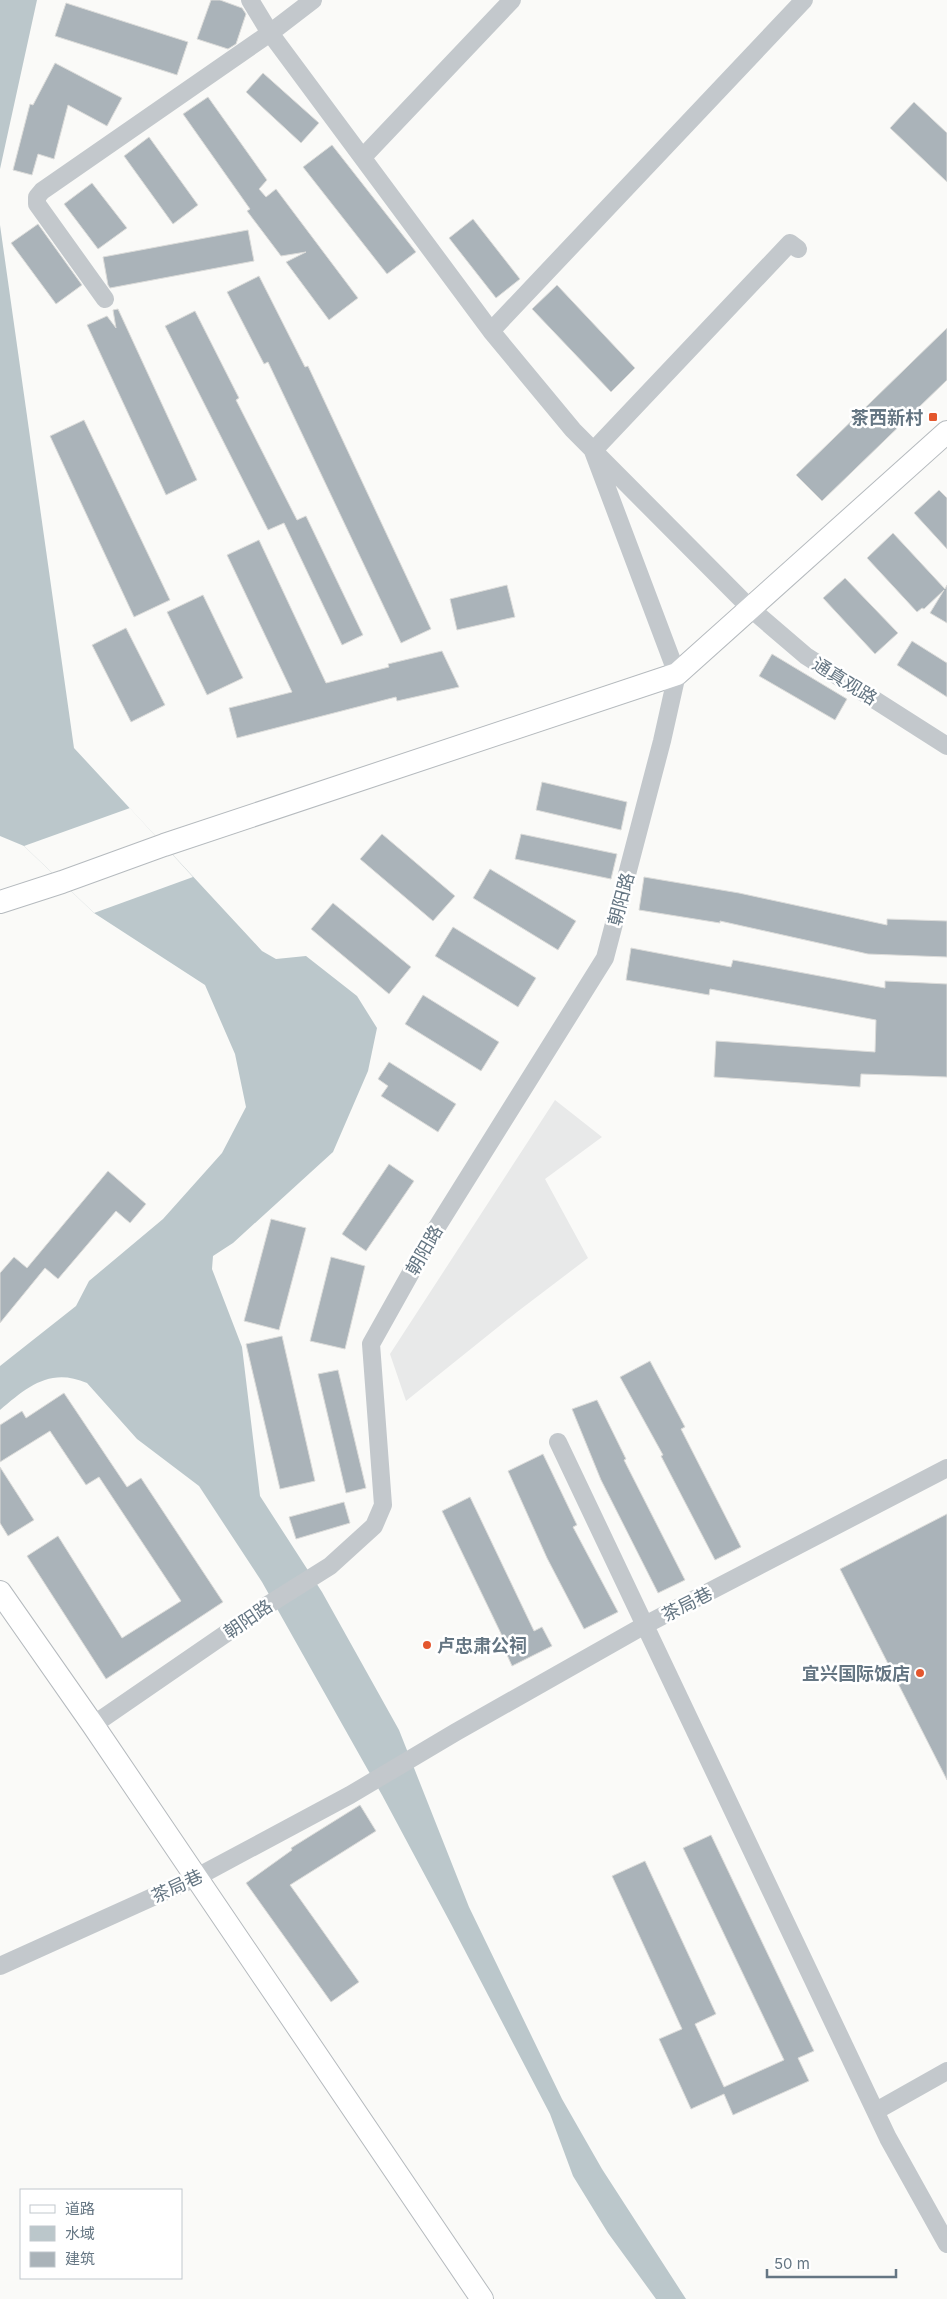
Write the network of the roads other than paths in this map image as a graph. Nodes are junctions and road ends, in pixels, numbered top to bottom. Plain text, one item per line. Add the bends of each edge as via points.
1 (250, 0) edge
2 (313, 0) edge
3 (512, 0) edge
4 (804, 0) edge
5 (270, 33) junction
6 (363, 157) junction
7 (798, 249) dead end
8 (105, 299) dead end
9 (491, 330) junction
10 (947, 432) edge
11 (593, 451) junction
12 (750, 608) junction
13 (677, 674) junction
14 (947, 746) edge
15 (0, 902) edge
16 (558, 1442) dead end
17 (947, 1468) edge
18 (0, 1592) edge
19 (645, 1625) junction
20 (93, 1724) junction
21 (197, 1877) junction
22 (0, 1966) edge
23 (947, 2071) edge
24 (876, 2111) junction
25 (947, 2244) edge
26 (482, 2299) edge

1 - 5 street, 通真观路
2 - 5 street
3 - 6 street
4 - 9 street
5 - 6 street, 通真观路
5 - 8 street via 37,197 37,204
6 - 9 street, 通真观路
7 - 11 street via 790,243
9 - 11 street, 通真观路
10 - 12 main road
11 - 12 street, 通真观路
11 - 13 street
12 - 13 main road
12 - 14 street, 通真观路 via 806,656
13 - 15 main road
13 - 20 street, 朝阳路 via 605,958 432,1235 371,1344 383,1505 374,1526 330,1566
16 - 19 street
17 - 19 street, 茶局巷
18 - 20 main road
19 - 21 street, 茶局巷 via 350,1795
19 - 24 street
20 - 21 main road
21 - 22 street, 茶局巷
21 - 26 main road
23 - 24 street
24 - 25 street

